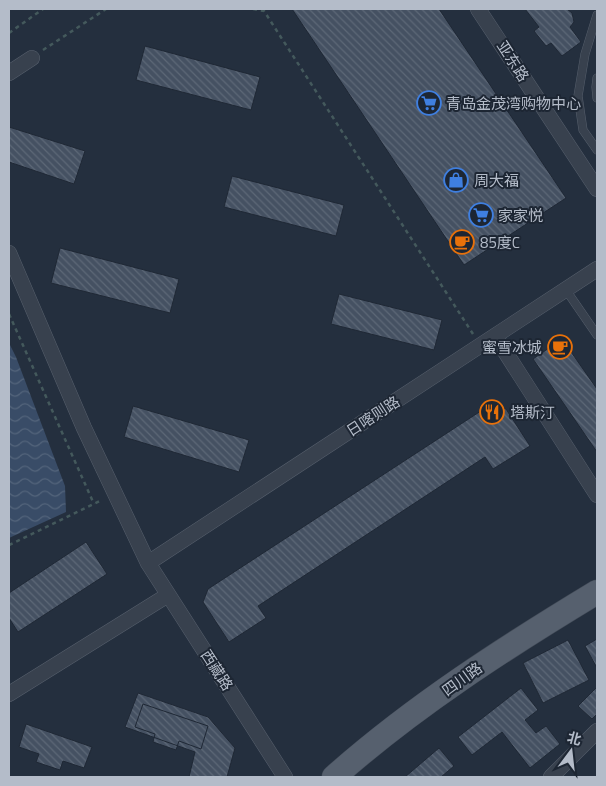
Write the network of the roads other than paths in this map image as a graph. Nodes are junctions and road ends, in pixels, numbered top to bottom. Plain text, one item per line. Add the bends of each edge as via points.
1 (478, 9) edge
2 (597, 15) edge
3 (32, 58) road end
4 (9, 73) edge
5 (597, 78) edge
6 (597, 98) edge
7 (597, 150) edge
8 (597, 189) edge
9 (9, 253) edge
10 (597, 269) edge
11 (566, 290) junction
12 (597, 335) edge
13 (495, 336) junction
14 (597, 495) edge
15 (148, 563) junction
16 (597, 592) edge
17 (168, 595) junction
18 (9, 694) edge
19 (597, 731) edge
20 (286, 777) edge
21 (334, 777) edge
22 (552, 777) edge

1 - 8 street, 亚东路
2 - 7 lane via 584,54 578,96 583,130
3 - 4 street
5 - 6 lane
9 - 15 street, 西藏路 via 84,428
10 - 11 street, 日喀则路
11 - 12 lane
11 - 13 street, 日喀则路
13 - 14 street
13 - 15 street, 日喀则路
15 - 17 street, 西藏路
16 - 21 main road, 四川路 via 479,666 370,745
17 - 18 street
17 - 20 street, 西藏路
19 - 22 street

